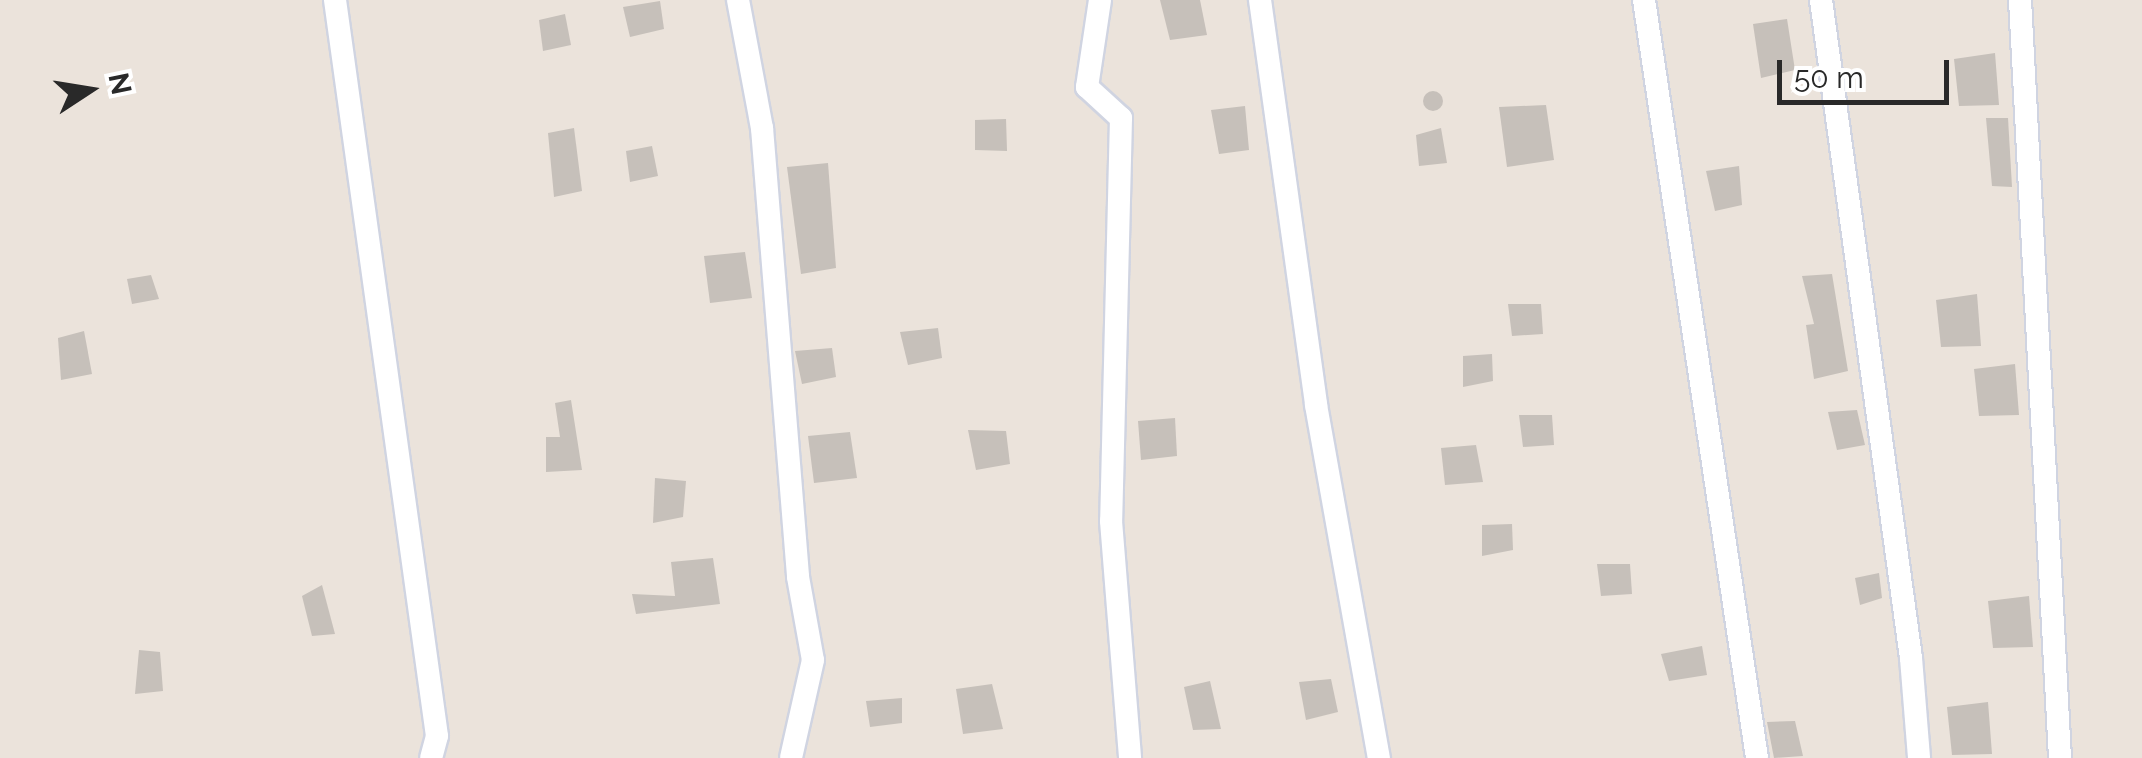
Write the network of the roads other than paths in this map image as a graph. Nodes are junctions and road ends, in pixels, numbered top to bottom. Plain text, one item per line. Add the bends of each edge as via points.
1 (334, 0) edge
2 (738, 0) edge
3 (1100, 0) edge
4 (1260, 0) edge
5 (1644, 0) edge
6 (1821, 0) edge
7 (2020, 0) edge
8 (432, 758) edge
9 (790, 758) edge
10 (1130, 758) edge
11 (1379, 758) edge
12 (1757, 758) edge
13 (1919, 758) edge
14 (2060, 758) edge

1 - 8 street via 437,736
2 - 9 street via 762,128 798,577 813,660
3 - 10 street via 1087,87 1121,118 1111,521
4 - 11 street via 1316,405
5 - 12 street
6 - 13 street
7 - 14 street

